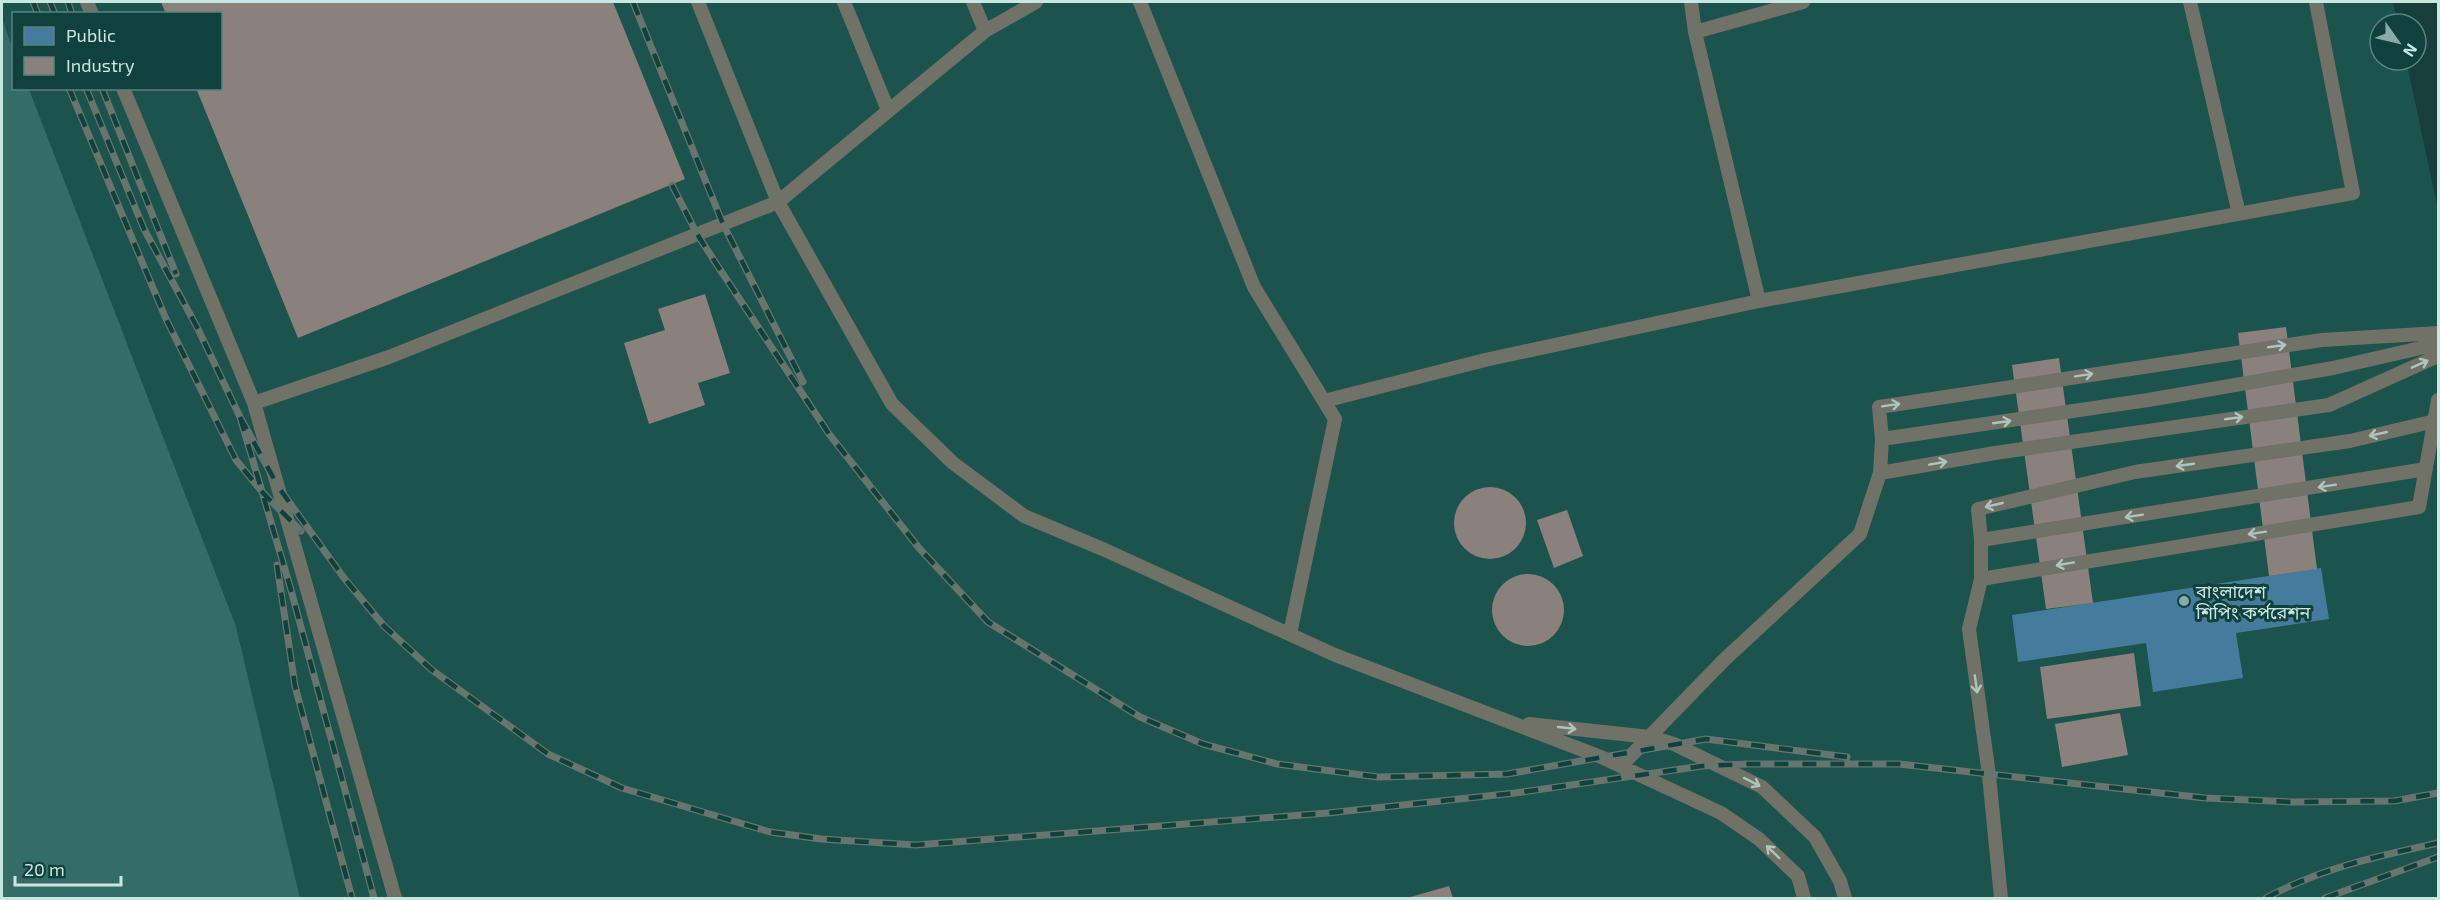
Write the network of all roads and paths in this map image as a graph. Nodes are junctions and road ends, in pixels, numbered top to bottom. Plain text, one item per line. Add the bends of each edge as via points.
1 (698, 2) edge
2 (844, 2) edge
3 (973, 2) edge
4 (1036, 2) edge
5 (1140, 2) edge
6 (1691, 2) edge
7 (1803, 2) edge
8 (2190, 2) edge
9 (2316, 2) edge
10 (986, 31) junction
11 (1695, 32) junction
12 (124, 90) edge
13 (888, 110) junction
14 (778, 202) junction
15 (2239, 214) junction
16 (1759, 301) junction
17 (2439, 333) edge
18 (2439, 344) edge
19 (2439, 356) edge
20 (2439, 400) edge
21 (1324, 401) junction
22 (254, 403) junction
23 (2435, 421) junction
24 (1882, 439) junction
25 (2426, 469) junction
26 (1880, 473) junction
27 (1981, 540) junction
28 (1981, 579) junction
29 (1290, 634) junction
30 (1509, 721) junction
31 (1650, 737) junction
32 (1621, 766) junction
33 (395, 898) edge
34 (1804, 898) edge
35 (1845, 898) edge
36 (2001, 898) edge

1 - 14 lane
2 - 13 lane
3 - 10 lane
4 - 10 lane
5 - 21 lane via 1254,287
6 - 11 lane
7 - 11 lane
8 - 15 lane
9 - 15 lane via 2353,193
10 - 13 lane
11 - 16 lane
12 - 22 lane
13 - 14 lane
14 - 22 lane via 389,357
14 - 29 lane via 891,404 953,463 1024,516
15 - 16 lane
16 - 21 lane via 1485,360
24 -> 17 lane via 1879,407 2322,340
24 -> 18 lane via 2148,400 2333,368
26 -> 19 lane via 2329,405
20 - 23 lane
21 - 29 lane via 1335,419
22 - 33 lane
23 - 25 lane
23 -> 27 lane via 2350,441 2135,472 1978,509
24 - 26 lane
25 -> 27 lane
25 -> 28 lane via 2419,507
26 - 31 lane via 1860,534 1724,660
27 - 28 lane
28 -> 36 lane via 1969,629
29 - 30 lane
30 -> 31 lane
30 - 32 lane
31 - 32 lane
31 -> 35 lane via 1674,744 1762,787 1815,837 1840,881
34 -> 32 lane via 1798,876 1759,839 1721,813

